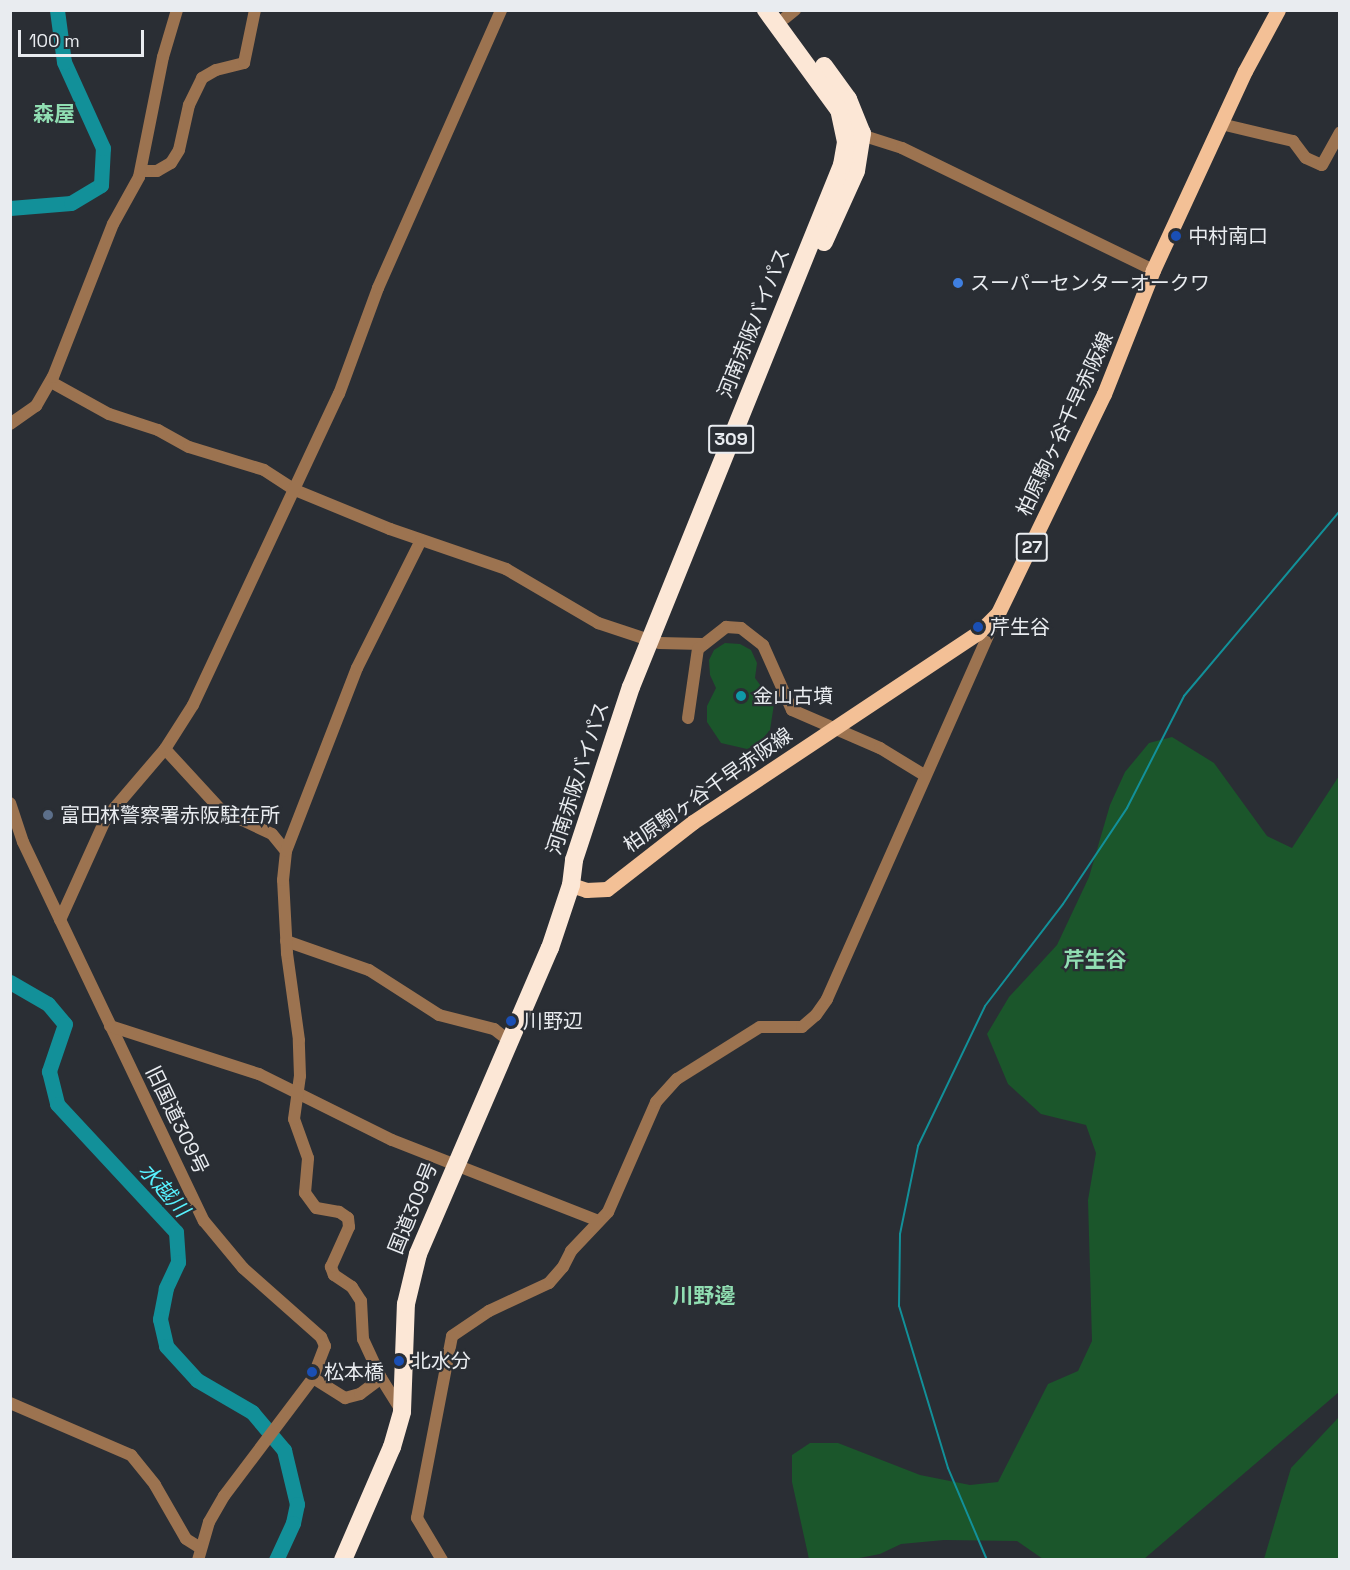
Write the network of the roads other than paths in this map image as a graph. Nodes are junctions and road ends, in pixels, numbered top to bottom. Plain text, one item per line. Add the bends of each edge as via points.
1 (177, 10) edge
2 (255, 10) edge
3 (501, 10) edge
4 (766, 10) edge
5 (1278, 10) edge
6 (787, 13) edge
7 (1221, 124) junction
8 (854, 133) junction
9 (1340, 133) edge
10 (141, 171) junction
11 (1153, 270) junction
12 (51, 382) junction
13 (10, 424) edge
14 (295, 490) junction
15 (421, 540) junction
16 (998, 613) junction
17 (654, 641) junction
18 (702, 644) junction
19 (688, 718) dead end
20 (836, 727) junction
21 (165, 749) junction
22 (924, 775) junction
23 (10, 803) edge
24 (12, 819) edge
25 (286, 851) junction
26 (571, 885) junction
27 (60, 920) junction
28 (286, 941) junction
29 (110, 1026) junction
30 (508, 1040) junction
31 (296, 1092) junction
32 (455, 1164) junction
33 (599, 1221) junction
34 (313, 1378) junction
35 (381, 1378) junction
36 (10, 1403) edge
37 (402, 1411) junction
38 (199, 1553) edge
39 (343, 1560) edge
40 (442, 1560) edge

1 - 10 street via 163,57
2 - 10 street via 244,63 202,78 189,105 179,150 171,163 157,171
3 - 14 street via 382,279 339,394
4 - 8 highway, 河南赤阪バイパス / 309 via 826,88
5 - 7 main road, 柏原駒ヶ谷千早赤阪線 / 27
6 - 8 highway via 844,92
7 - 9 street via 1293,141 1306,158 1322,165
7 - 11 main road, 柏原駒ヶ谷千早赤阪線 / 27
8 - 11 street via 902,148
8 - 17 highway, 河南赤阪バイパス / 309 via 856,171
10 - 12 street via 113,224
11 - 16 main road, 柏原駒ヶ谷千早赤阪線 / 27 via 1104,394
12 - 13 street via 36,406
12 - 14 street via 109,414 159,430 189,447 264,470
14 - 15 street
14 - 21 street via 193,705
15 - 17 street via 506,569 598,623
15 - 25 street via 357,668
16 - 20 main road, 柏原駒ヶ谷千早赤阪線 / 27 via 978,633
16 - 22 street
17 - 18 street
17 - 26 highway, 河南赤阪バイパス / 309 via 585,864
18 - 19 street via 697,654 697,676
18 - 20 street via 726,627 747,630 763,645 790,708
20 - 22 street
20 - 26 main road, 柏原駒ヶ谷千早赤阪線 / 27 via 693,822 607,889 586,890
21 - 25 street via 221,810 272,834
21 - 27 street via 106,818
22 - 33 street via 827,999 816,1015 802,1027 760,1027 677,1079 656,1102 608,1212
23 - 24 street, 旧国道309号
24 - 27 street, 旧国道309号
25 - 28 street
26 - 30 highway, 国道309号 / 309 via 550,948
27 - 29 street, 旧国道309号
28 - 30 street via 369,970 439,1015 494,1029
28 - 31 street via 299,1040 300,1076
29 - 31 street via 212,1057
29 - 34 street, 旧国道309号 via 204,1221 243,1268 321,1337 325,1354
30 - 32 highway, 国道309号 / 309
31 - 32 street via 392,1140
31 - 35 street via 294,1119 308,1158 305,1193 316,1208 339,1212 348,1218 349,1227 332,1267 334,1275 352,1287 361,1301 363,1339
32 - 33 street
32 - 37 highway, 国道309号 / 309 via 410,1278
33 - 40 street via 549,1283 489,1311 452,1336 417,1518
34 - 35 street via 345,1398 360,1394
34 - 38 street, 旧国道309号 via 224,1496
35 - 37 street
36 - 38 street via 131,1455
37 - 39 highway, 国道309号 / 309 via 392,1448

